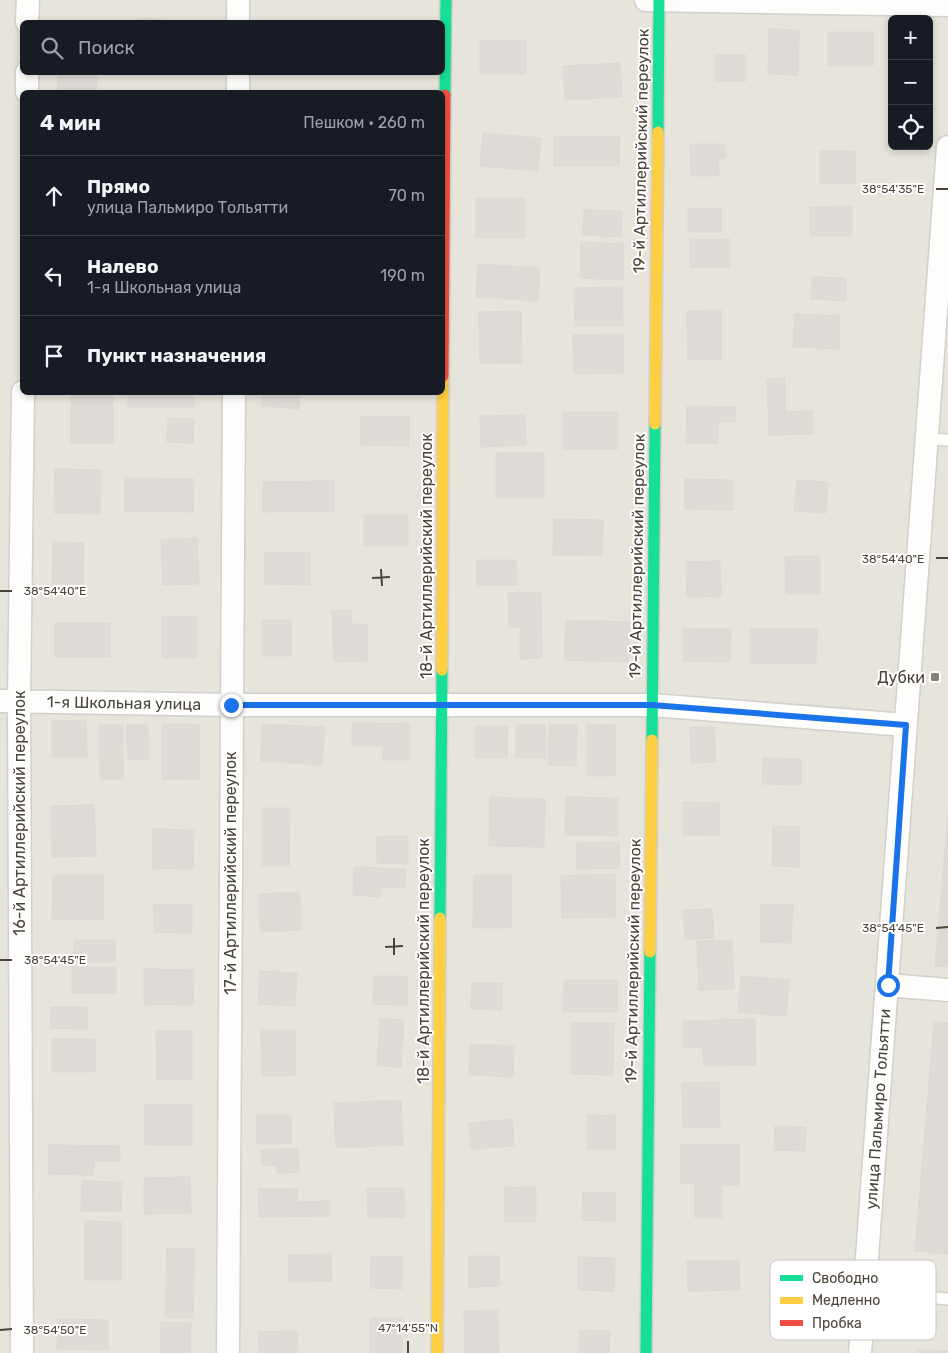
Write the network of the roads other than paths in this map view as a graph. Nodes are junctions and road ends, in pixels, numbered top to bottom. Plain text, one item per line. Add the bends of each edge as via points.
1 (28, 0) edge
2 (238, 0) edge
3 (446, 0) edge
4 (646, 0) edge
5 (659, 0) edge
6 (948, 5) edge
7 (28, 20) edge
8 (238, 20) edge
9 (27, 75) edge
10 (238, 75) edge
11 (27, 90) edge
12 (238, 90) edge
13 (445, 141) edge
14 (948, 147) edge
15 (23, 395) edge
16 (234, 395) edge
17 (443, 395) edge
18 (938, 440) edge
19 (9, 701) edge
20 (231, 705) junction
21 (652, 705) junction
22 (441, 706) junction
23 (906, 725) junction
24 (888, 985) junction
25 (948, 990) edge
26 (867, 1260) edge
27 (861, 1340) edge
28 (22, 1353) edge
29 (228, 1353) edge
30 (437, 1353) edge
31 (646, 1353) edge
32 (860, 1353) edge

1 - 7 street
2 - 8 street
3 - 13 street, 18-й Артиллерийский переулок
4 - 5 street
5 - 6 street
5 - 21 street, 19-й Артиллерийский переулок
9 - 11 street
10 - 12 street
14 - 18 street, улица Пальмиро Тольятти
15 - 19 street, 16-й Артиллерийский переулок
16 - 20 street, 17-й Артиллерийский переулок
17 - 22 street, 18-й Артиллерийский переулок
18 - 23 street, улица Пальмиро Тольятти
19 - 20 street, 1-я Школьная улица
19 - 28 street, 16-й Артиллерийский переулок
20 - 22 street, 1-я Школьная улица
20 - 29 street, 17-й Артиллерийский переулок
21 - 22 street, 1-я Школьная улица
21 - 23 street, 1-я Школьная улица
21 - 31 street, 19-й Артиллерийский переулок
22 - 30 street, 18-й Артиллерийский переулок
23 - 24 street, улица Пальмиро Тольятти
24 - 25 street
24 - 26 street, улица Пальмиро Тольятти
27 - 32 street, улица Пальмиро Тольятти

